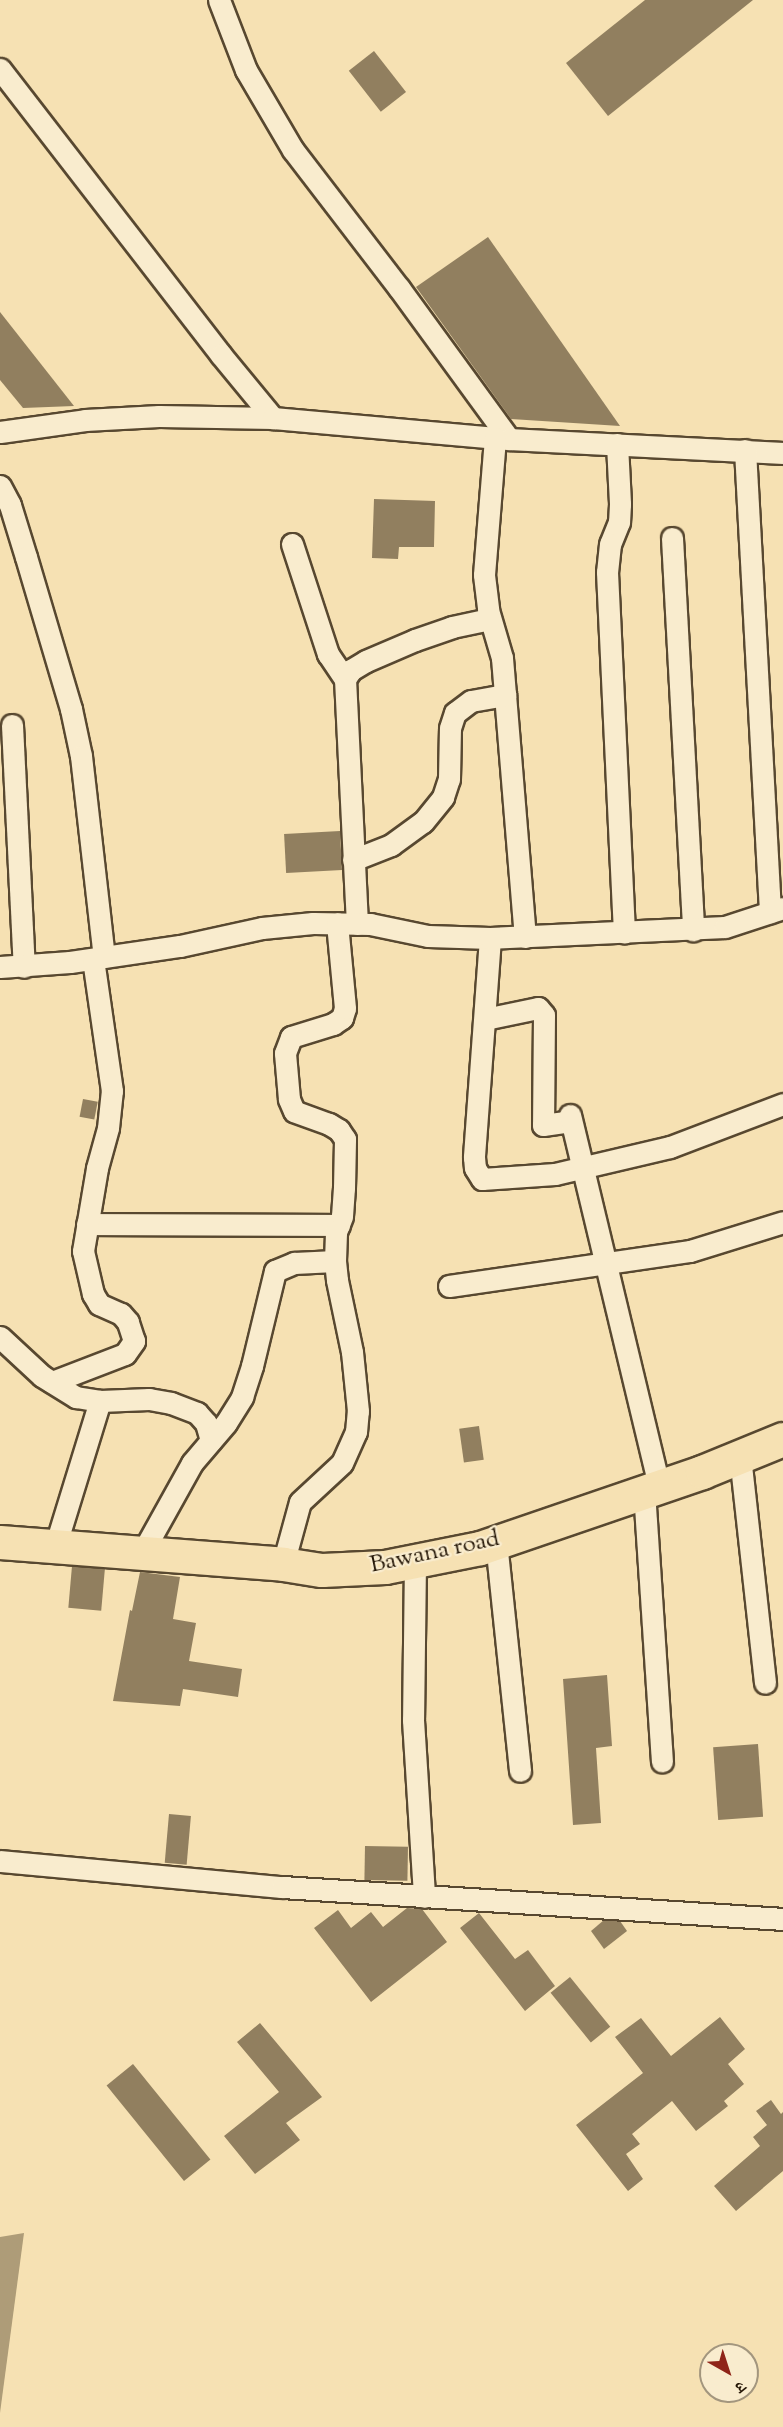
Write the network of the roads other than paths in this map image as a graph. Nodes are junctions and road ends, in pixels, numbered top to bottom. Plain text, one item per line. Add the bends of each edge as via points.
1 (219, 0) edge
2 (0, 69) edge
3 (273, 418) junction
4 (0, 432) edge
5 (502, 439) junction
6 (617, 444) junction
7 (745, 450) junction
8 (783, 453) edge
9 (0, 486) edge
10 (672, 538) dead end
11 (292, 544) dead end
12 (490, 619) junction
13 (345, 679) junction
14 (505, 695) junction
15 (12, 725) dead end
16 (353, 860) junction
17 (777, 910) edge
18 (347, 923) junction
19 (693, 930) junction
20 (624, 933) junction
21 (525, 937) junction
22 (490, 938) junction
23 (99, 958) junction
24 (0, 967) edge
25 (24, 967) junction
26 (485, 1019) junction
27 (783, 1104) edge
28 (583, 1168) junction
29 (783, 1222) edge
30 (87, 1224) junction
31 (339, 1225) junction
32 (335, 1261) junction
33 (608, 1264) junction
34 (449, 1286) dead end
35 (0, 1337) edge
36 (52, 1382) junction
37 (100, 1401) junction
38 (783, 1439) edge
39 (211, 1440) junction
40 (740, 1456) junction
41 (651, 1489) junction
42 (0, 1542) edge
43 (496, 1542) junction
44 (55, 1547) junction
45 (142, 1553) junction
46 (415, 1561) junction
47 (283, 1564) junction
48 (765, 1683) dead end
49 (662, 1761) dead end
50 (520, 1771) dead end
51 (0, 1861) edge
52 (424, 1897) junction
53 (783, 1919) edge

1 - 5 street via 246,70 293,150 399,288
2 - 3 street
3 - 4 street via 84,420
3 - 5 street
5 - 6 street
5 - 12 street via 484,575
6 - 7 street
6 - 20 street via 619,522 610,544 607,572
7 - 8 street
7 - 17 street
9 - 23 street via 26,556 81,756
10 - 19 street
11 - 13 street via 328,654
12 - 13 street via 415,640 366,661
12 - 14 street via 502,658
13 - 16 street
14 - 16 street via 471,701 455,713 450,728 449,779 443,797 423,822 391,845
14 - 21 street
15 - 25 street
16 - 18 street
17 - 19 street via 725,927
18 - 22 street via 428,936
18 - 23 street via 262,928
18 - 31 street via 342,1018 291,1037 285,1053 289,1099 294,1111 329,1124 345,1139
19 - 20 street
20 - 21 street
21 - 22 street
22 - 26 street
23 - 25 street
23 - 30 street via 112,1091
24 - 25 street
26 - 28 street via 538,1008 544,1015 543,1125 571,1118
26 - 28 street via 474,1157 479,1176 489,1180
27 - 28 street via 670,1147
28 - 33 street
29 - 33 street via 704,1248
30 - 31 street
30 - 36 street via 83,1251 93,1294 99,1304 121,1314 128,1322 134,1341 125,1354
31 - 32 street
32 - 39 street via 294,1263 275,1271 242,1397
32 - 47 street via 352,1352 358,1411 356,1432 342,1463 300,1502
33 - 34 street
33 - 41 street
35 - 36 street
36 - 37 street via 76,1397
37 - 39 street via 149,1399 171,1403 197,1413 206,1423
37 - 44 street
38 - 40 main road, Bawana road
39 - 45 street via 192,1463
40 - 41 main road, Bawana road
40 - 48 street
41 - 43 main road, Bawana road
41 - 49 street
42 - 44 main road, Bawana road
43 - 46 main road, Bawana road
43 - 50 street
44 - 45 main road, Bawana road
45 - 47 main road, Bawana road
46 - 47 main road, Bawana road via 385,1567 322,1570
46 - 52 street via 413,1720
51 - 52 street
52 - 53 street

